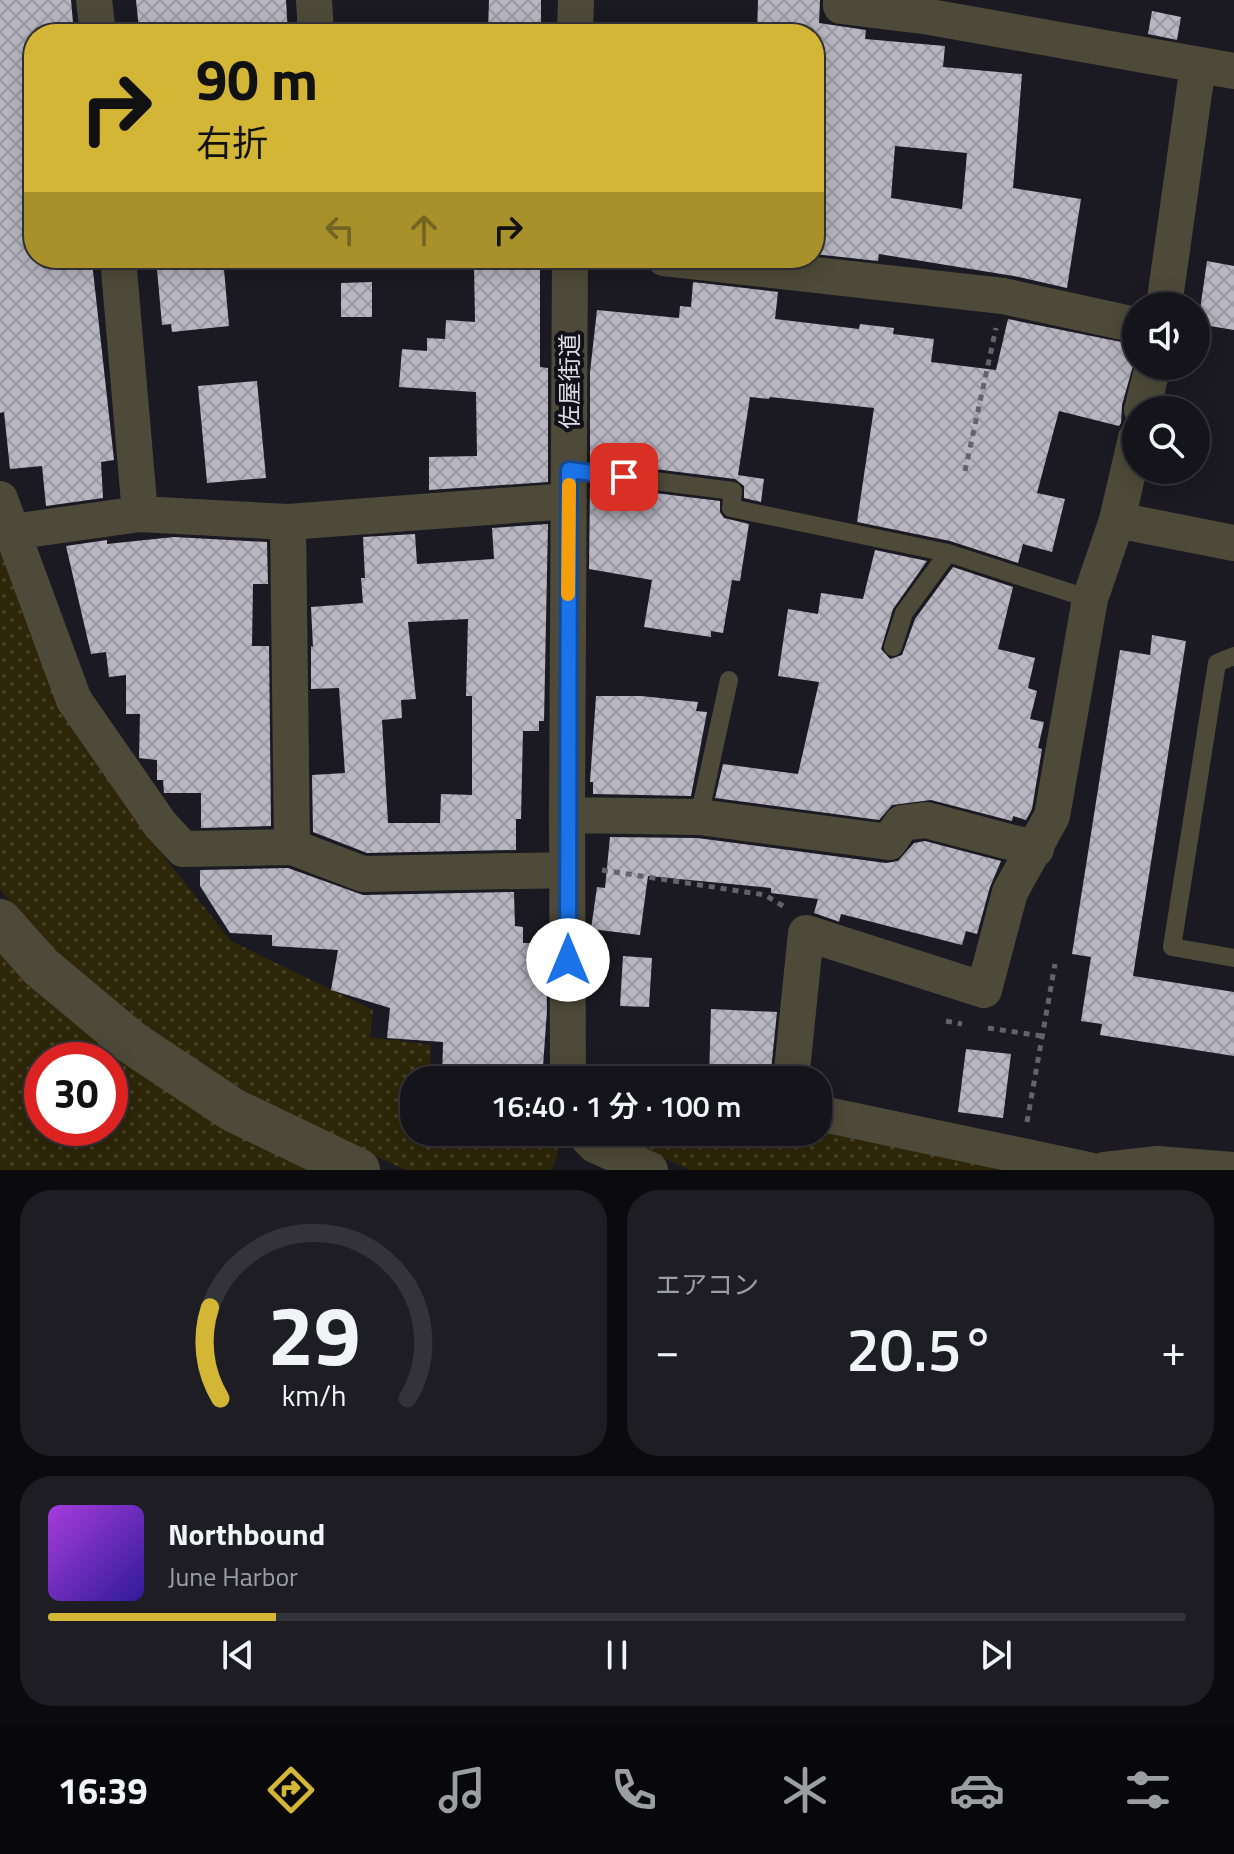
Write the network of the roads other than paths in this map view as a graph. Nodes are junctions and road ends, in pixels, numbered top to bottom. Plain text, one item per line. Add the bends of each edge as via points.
1 (94, 0) edge
2 (314, 0) edge
3 (576, 0) edge
4 (841, 0) edge
5 (97, 24) edge
6 (315, 24) edge
7 (575, 24) edge
8 (1198, 65) junction
9 (1234, 71) edge
10 (119, 268) edge
11 (570, 268) edge
12 (753, 268) edge
13 (1166, 292) edge
14 (1122, 322) edge
15 (1125, 484) edge
16 (569, 486) junction
17 (140, 514) junction
18 (6, 516) edge
19 (1117, 520) junction
20 (288, 522) junction
21 (1234, 543) edge
22 (948, 553) junction
23 (1090, 599) junction
24 (893, 647) dead end
25 (1234, 656) edge
26 (729, 680) dead end
27 (567, 815) junction
28 (699, 817) junction
29 (292, 847) junction
30 (1036, 849) junction
31 (567, 868) junction
32 (0, 921) edge
33 (1234, 958) edge
34 (568, 1066) edge
35 (792, 1066) edge
36 (832, 1116) edge
37 (597, 1146) edge
38 (358, 1170) edge
39 (650, 1170) edge
40 (1089, 1170) edge
41 (1104, 1170) edge
42 (1234, 1170) edge

1 - 5 street
2 - 6 street
3 - 7 street
4 - 8 street via 841,6
8 - 9 street
8 - 13 street
10 - 17 street
11 - 16 street, 佐屋街道
12 - 14 street via 1003,296
15 - 19 street
16 - 20 street
16 - 22 lane via 733,491 731,508
16 - 27 street, 佐屋街道
17 - 18 street
17 - 20 street
18 - 29 street via 74,700 160,824 183,849
19 - 21 street
19 - 23 street
20 - 29 street
22 - 23 lane
22 - 24 lane via 904,613
23 - 30 street via 1052,816
25 - 33 lane via 1217,663 1172,947
26 - 28 lane
27 - 28 street
27 - 31 street, 佐屋街道
28 - 30 street via 889,842 902,823 926,820
29 - 31 street via 363,874
30 - 35 street via 1010,892 984,990 806,933
31 - 34 street, 佐屋街道
32 - 38 street via 41,967 131,1042 233,1110
36 - 40 street
37 - 39 street
41 - 42 street via 1158,1164

